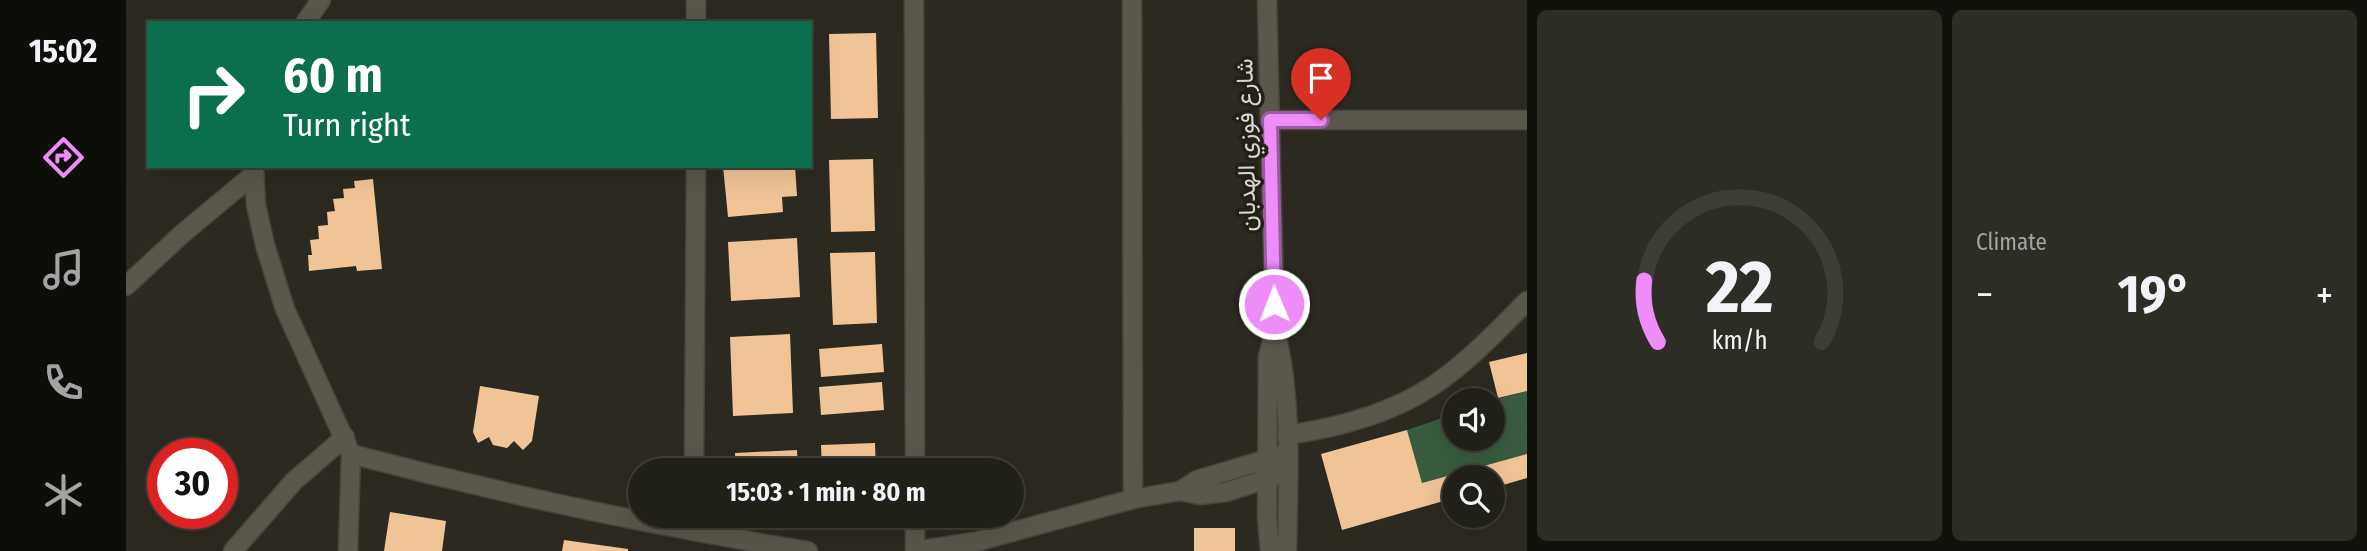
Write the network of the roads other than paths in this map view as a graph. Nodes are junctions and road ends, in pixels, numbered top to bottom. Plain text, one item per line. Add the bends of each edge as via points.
1 (321, 0) edge
2 (696, 0) edge
3 (914, 0) edge
4 (1132, 0) edge
5 (1267, 0) edge
6 (306, 21) edge
7 (696, 21) edge
8 (1270, 120) junction
9 (1527, 120) edge
10 (696, 168) edge
11 (254, 170) edge
12 (126, 286) edge
13 (1527, 302) edge
14 (1275, 330) junction
15 (345, 436) junction
16 (1287, 444) junction
17 (351, 454) junction
18 (694, 458) edge
19 (915, 458) edge
20 (1269, 459) junction
21 (1288, 472) junction
22 (1268, 478) junction
23 (1180, 491) junction
24 (1226, 492) junction
25 (1133, 499) junction
26 (628, 513) edge
27 (1267, 517) junction
28 (709, 528) edge
29 (915, 528) edge
30 (233, 551) edge
31 (348, 551) edge
32 (808, 551) edge
33 (1270, 551) edge
34 (1287, 551) edge

1 - 6 street
2 - 7 street
3 - 19 street
4 - 25 street
5 - 8 street, شارع فوزي الهدبان
8 - 9 street
8 - 14 street, شارع فوزي الهدبان
10 - 18 street
11 - 12 street
11 - 15 street via 265,246 285,309
13 - 16 street via 1472,356 1415,397
14 - 16 street, شارع فوزي الهدبان via 1281,353
14 - 20 street, شارع فوزي الهدبان via 1268,357
15 - 17 street
15 - 30 street via 294,481
16 - 20 street
16 - 21 street, شارع فوزي الهدبان
17 - 26 street via 463,484
17 - 31 street
20 - 22 street, شارع فوزي الهدبان
20 - 23 street via 1197,480
21 - 22 street
21 - 34 street, شارع فوزي الهدبان
22 - 24 street
22 - 27 street, شارع فوزي الهدبان
23 - 24 street via 1200,495
23 - 25 street
24 - 27 street via 1243,494
25 - 29 street via 979,541 915,551
27 - 33 street, شارع فوزي الهدبان
28 - 32 street

